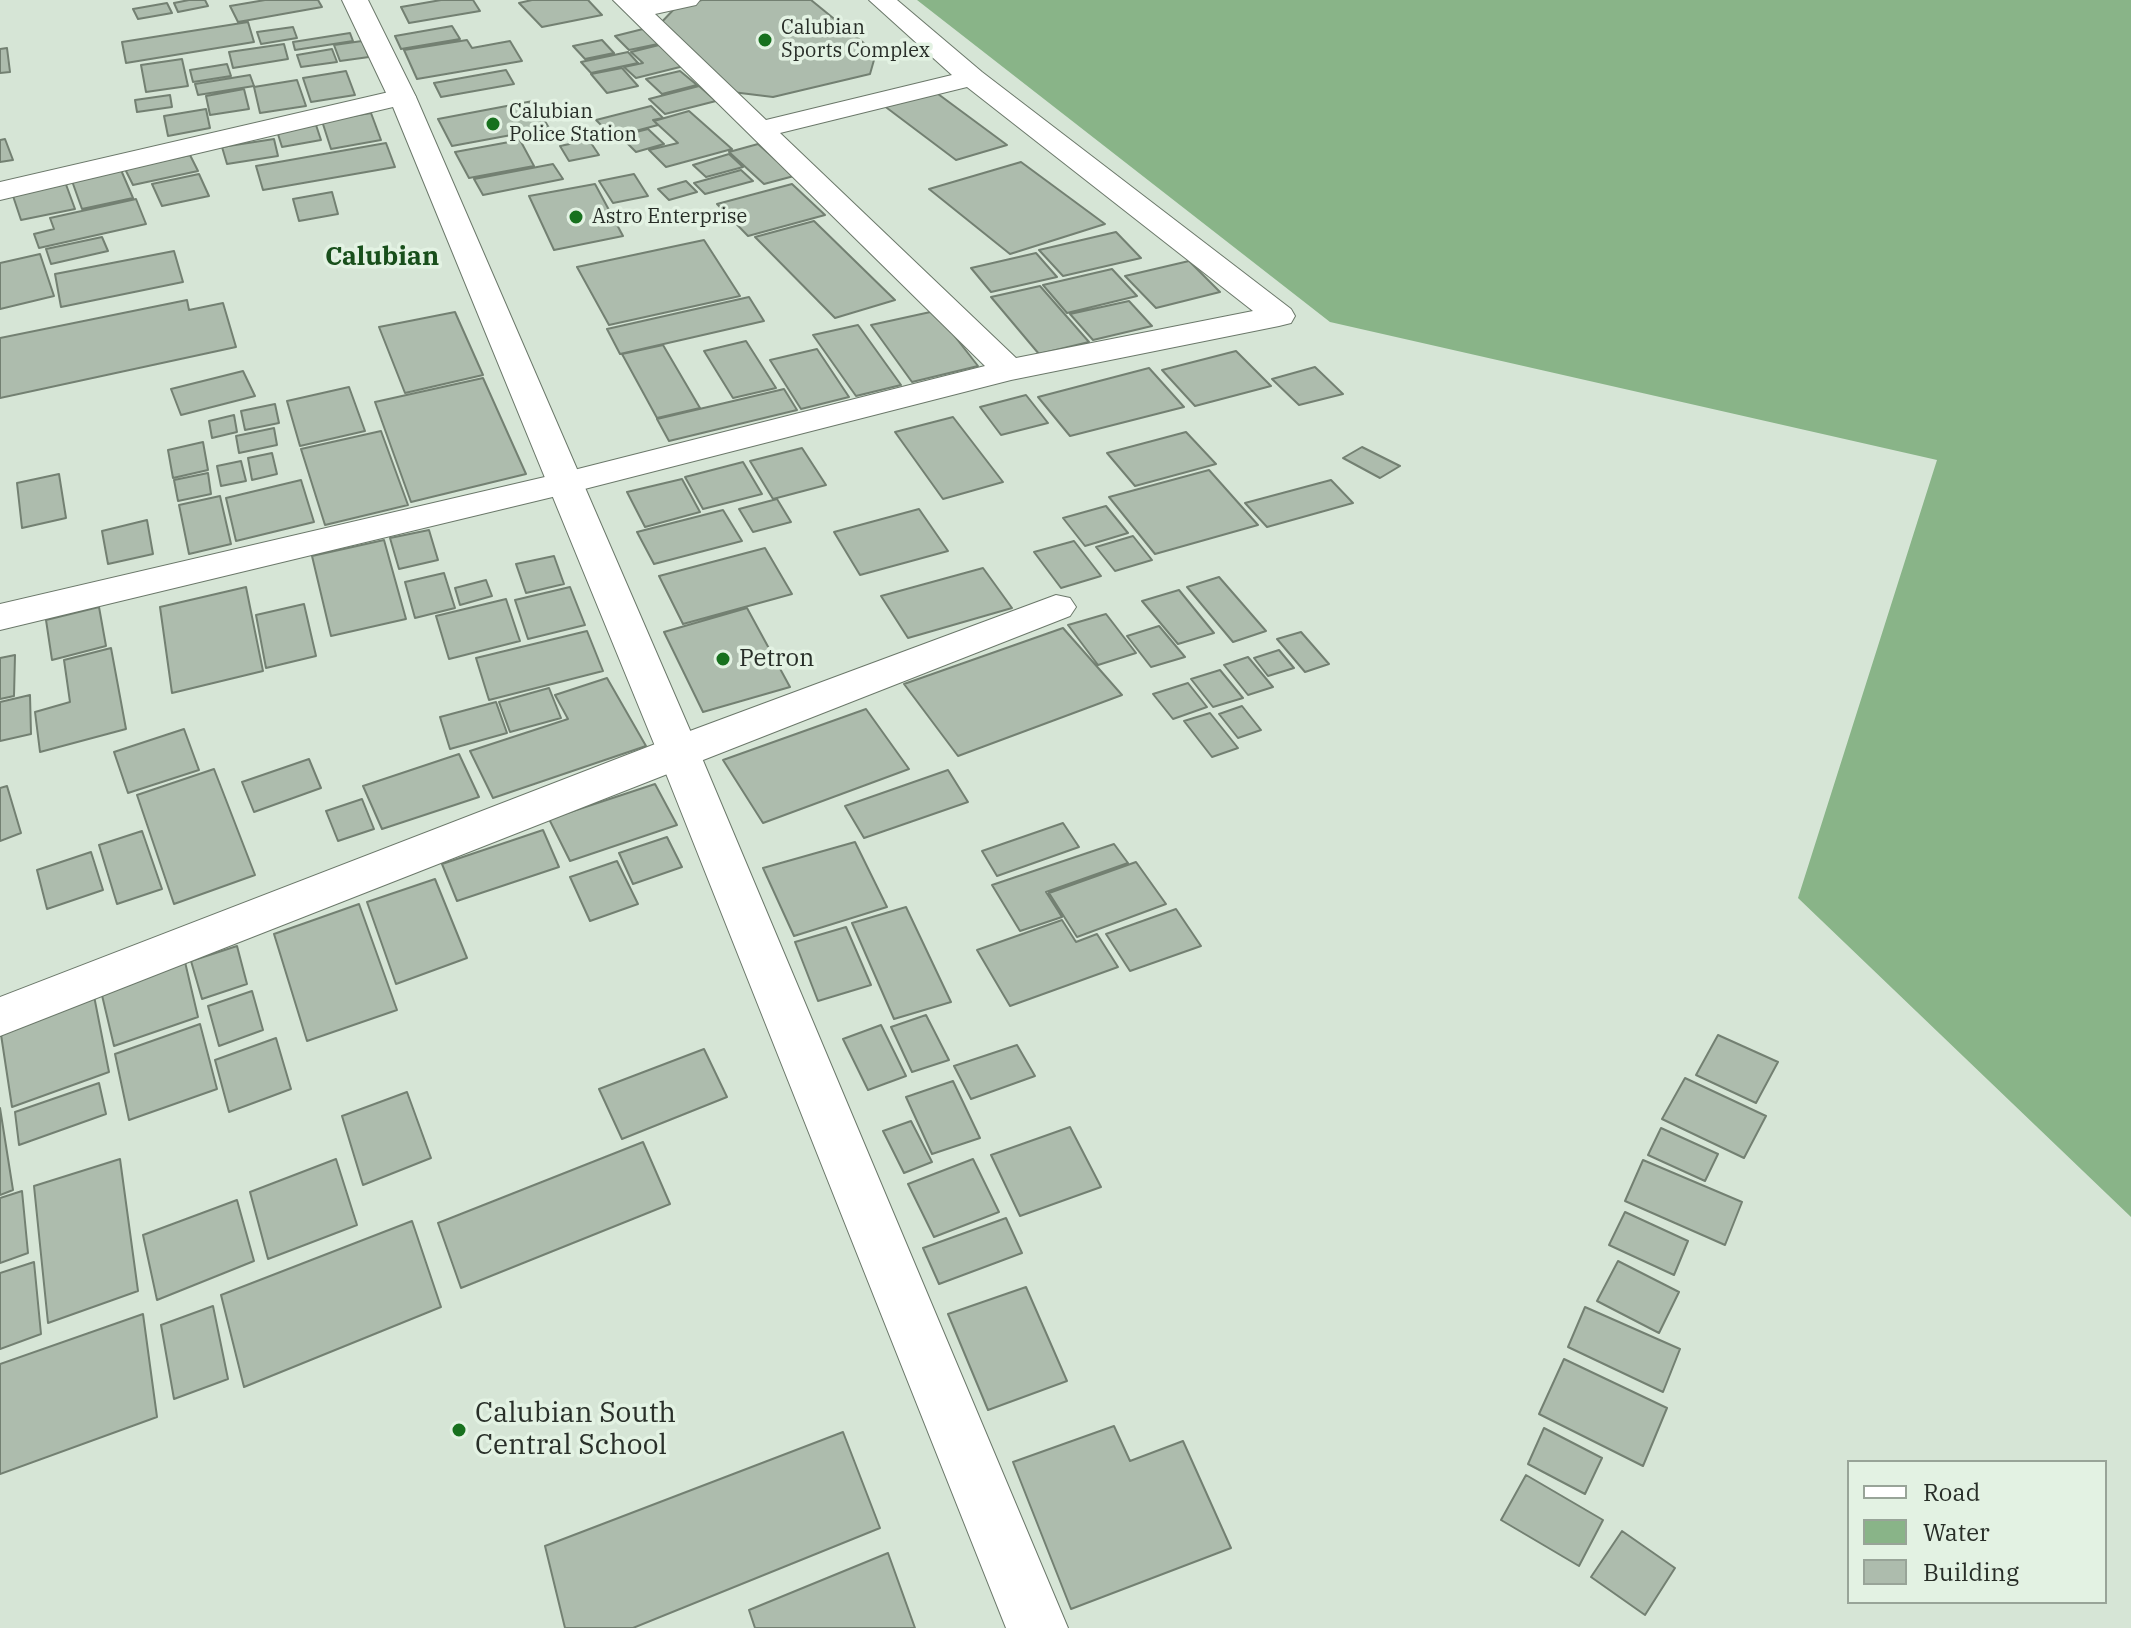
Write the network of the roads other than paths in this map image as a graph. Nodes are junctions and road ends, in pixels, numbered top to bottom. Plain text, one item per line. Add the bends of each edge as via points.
1 (355, 0) edge
2 (687, 0) edge
3 (882, 0) edge
4 (631, 5) edge
5 (972, 78) junction
6 (402, 97) junction
7 (760, 130) junction
8 (0, 191) edge
9 (1009, 370) junction
10 (565, 483) junction
11 (1056, 607) dead end
12 (0, 617) edge
13 (678, 751) junction
14 (0, 1017) edge
15 (1037, 1628) edge

1 - 6 street
2 - 4 street
3 - 5 street
4 - 7 street
5 - 7 street
5 - 9 street via 1279,316
6 - 8 street
6 - 10 street
7 - 9 street
9 - 10 street
10 - 12 street
10 - 13 street
11 - 13 street
13 - 14 street
13 - 15 street

